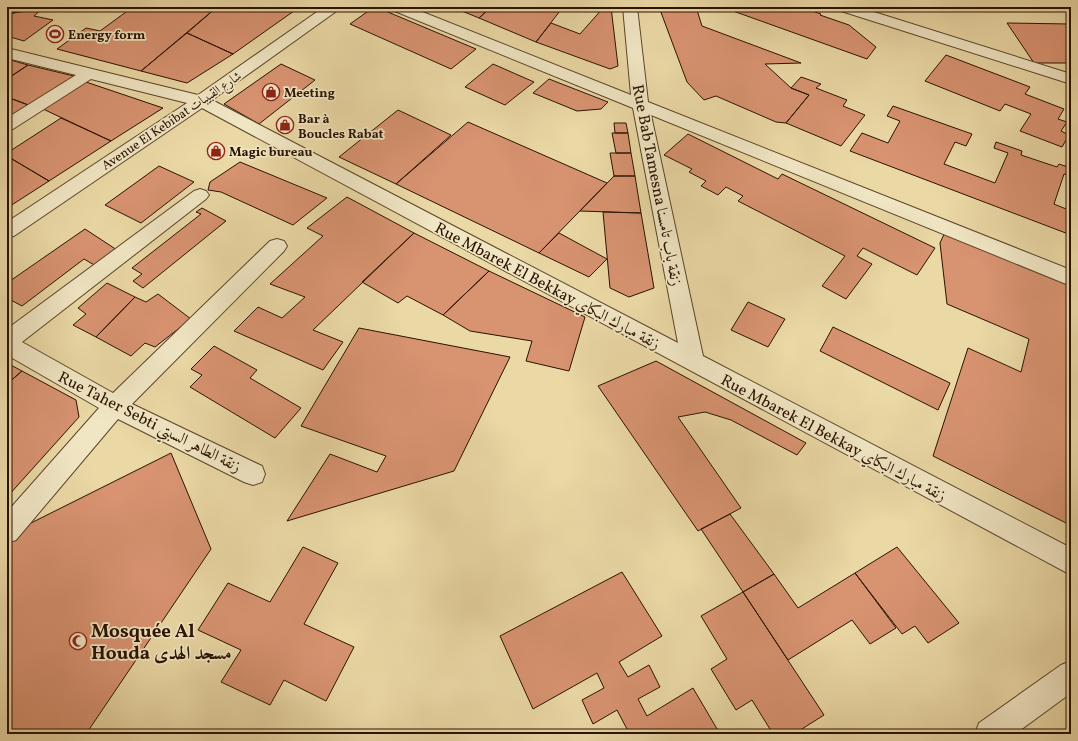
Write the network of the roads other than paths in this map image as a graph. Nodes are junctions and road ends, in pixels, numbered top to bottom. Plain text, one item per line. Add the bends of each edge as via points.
1 (334, 7) edge
2 (397, 7) edge
3 (630, 7) edge
4 (843, 7) edge
5 (7, 53) edge
6 (88, 74) junction
7 (1071, 79) edge
8 (201, 101) junction
9 (640, 104) junction
10 (7, 125) edge
11 (200, 195) dead end
12 (7, 231) edge
13 (277, 246) dead end
14 (1071, 278) edge
15 (7, 343) edge
16 (693, 362) junction
17 (115, 406) junction
18 (253, 474) dead end
19 (7, 531) edge
20 (1071, 562) edge
21 (1071, 675) edge
22 (990, 734) edge

1 - 8 street, Avenue El Kebibat شارع القبيبات
2 - 9 street
3 - 9 street, Rue Bab Tamesna زنقة باب تامسنا
4 - 7 street
5 - 6 street, Rue Mbarek El Bekkay زنقة مبارك البكاي
6 - 8 street, Rue Mbarek El Bekkay زنقة مبارك البكاي
6 - 10 street
8 - 12 street, Avenue El Kebibat شارع القبيبات
8 - 16 street, Rue Mbarek El Bekkay زنقة مبارك البكاي
9 - 14 street
9 - 16 street, Rue Bab Tamesna زنقة باب تامسنا
11 - 15 street
13 - 17 street
15 - 17 street, Rue Taher Sebti زنقة الطاهر السبتي
16 - 20 street, Rue Mbarek El Bekkay زنقة مبارك البكاي
17 - 18 street, Rue Taher Sebti زنقة الطاهر السبتي
17 - 19 street
21 - 22 street

